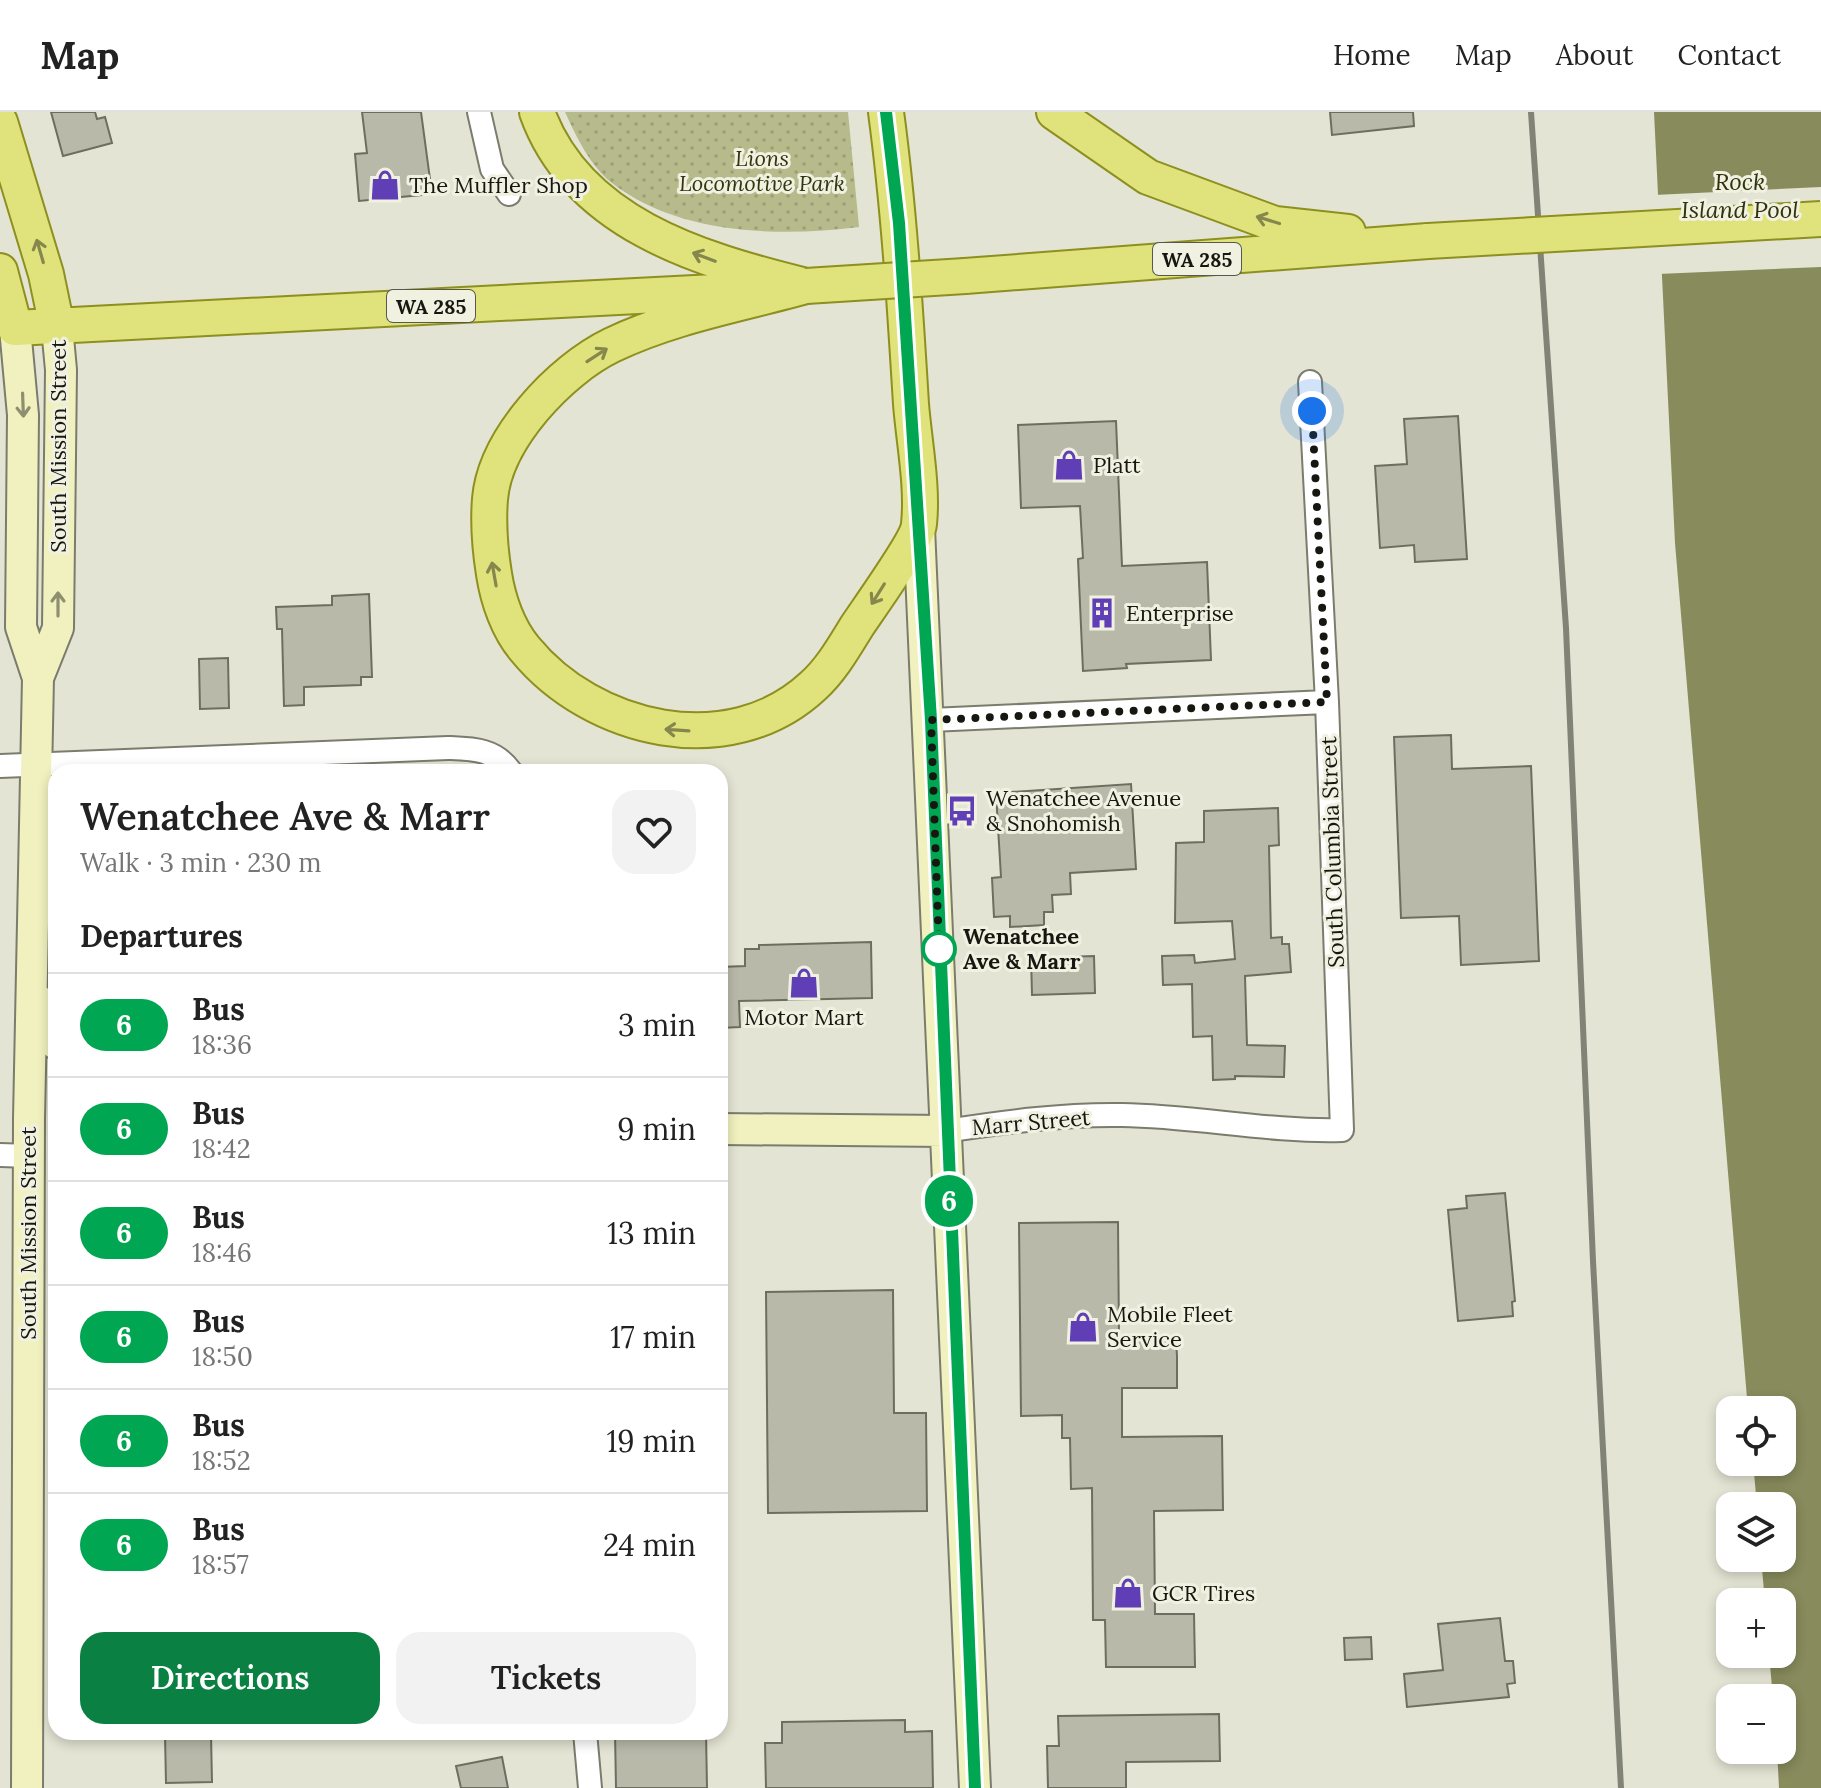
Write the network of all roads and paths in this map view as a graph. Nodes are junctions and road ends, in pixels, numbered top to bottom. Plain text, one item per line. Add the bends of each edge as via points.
1 (479, 112) edge
2 (537, 112) edge
3 (886, 112) edge
4 (1054, 112) edge
5 (0, 122) edge
6 (509, 194) dead end
7 (1821, 219) edge
8 (1428, 241) junction
9 (0, 271) edge
10 (806, 286) junction
11 (57, 327) junction
12 (15, 328) junction
13 (1310, 382) dead end
14 (919, 528) junction
15 (38, 678) junction
16 (1327, 702) junction
17 (931, 720) junction
18 (101, 764) edge
19 (504, 764) edge
20 (0, 766) edge
21 (48, 766) edge
22 (36, 767) junction
23 (32, 988) junction
24 (48, 1025) edge
25 (42, 1119) edge
26 (728, 1129) edge
27 (1342, 1130) joint
28 (946, 1131) junction
29 (0, 1155) edge
30 (30, 1156) junction
31 (586, 1740) edge
32 (27, 1788) edge
33 (590, 1788) edge
34 (975, 1788) edge

1 - 6 street via 492,169
10 -> 2 main road via 737,269 646,232 583,186 557,156
3 - 14 main road via 899,223
8 -> 4 main road via 1275,224 1148,177
11 -> 5 main road, South Mission Street
7 - 8 main road, WA 285, bridge
8 - 10 main road, WA 285, bridge
9 - 12 main road, South Mission Street
10 - 11 main road, WA 285
14 -> 10 main road via 837,658 812,687 774,713 728,726 682,732 645,726 562,687 523,647 498,599 489,546 490,495 523,420 555,387 611,345
11 - 12 main road, WA 285
15 -> 11 main road, South Mission Street via 58,628
12 -> 15 main road, South Mission Street via 23,415 21,627
13 - 16 street, South Columbia Street
14 - 17 main road
15 - 22 main road, South Mission Street
16 - 17 street
16 - 27 street, South Columbia Street
17 - 28 main road
18 - 19 street via 448,748 488,751
20 - 22 street
21 - 22 street
22 - 23 main road, South Mission Street
23 - 24 main road
23 - 25 main road, South Mission Street
25 - 30 main road, South Mission Street
26 - 28 main road, Marr Street
27 - 28 street, Marr Street via 1122,1115
28 - 34 main road
29 - 30 street
30 - 32 main road, South Mission Street
31 - 33 street

